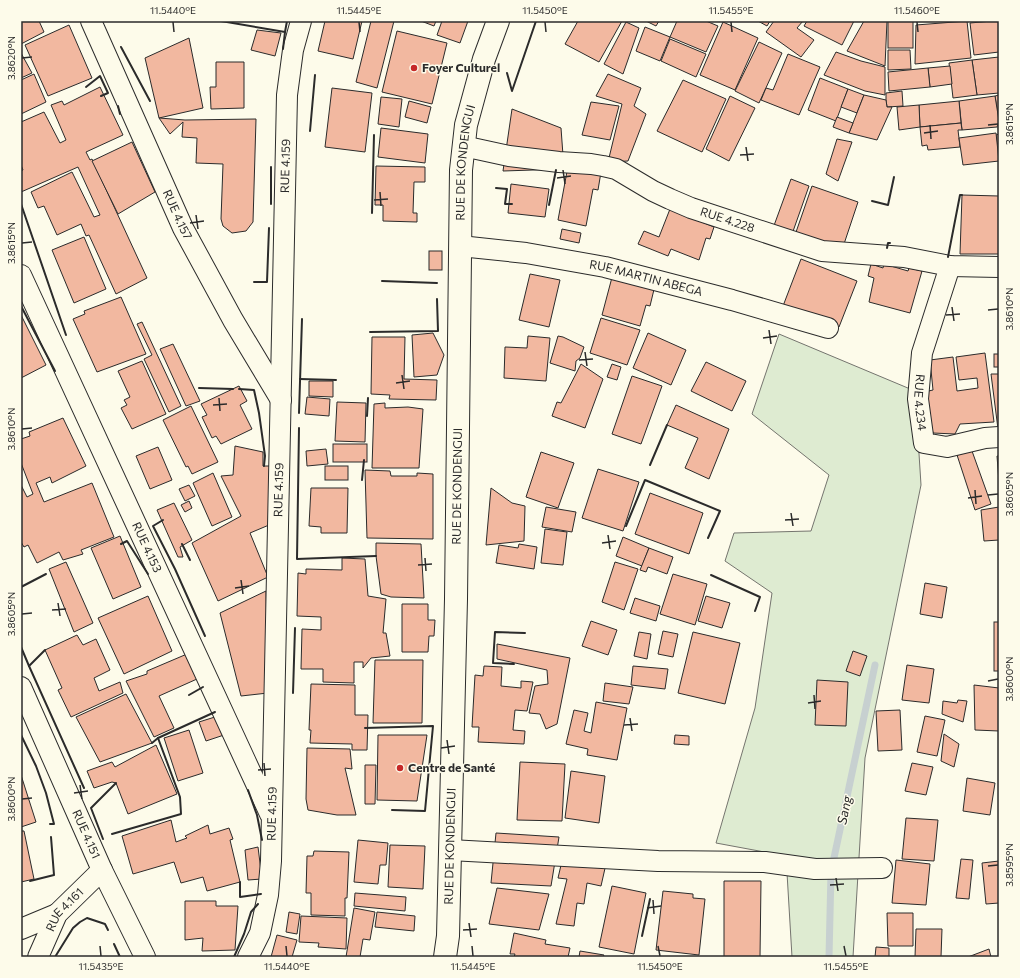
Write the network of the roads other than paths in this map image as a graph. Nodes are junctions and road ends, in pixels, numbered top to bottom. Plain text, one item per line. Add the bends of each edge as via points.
1 (90, 21) edge
2 (301, 21) edge
3 (498, 21) edge
4 (463, 146) junction
5 (460, 246) junction
6 (950, 266) junction
7 (999, 267) edge
8 (21, 275) edge
9 (828, 328) dead end
10 (281, 400) junction
11 (999, 437) edge
12 (21, 687) edge
13 (272, 819) junction
14 (450, 850) junction
15 (882, 868) dead end
16 (102, 870) junction
17 (57, 914) junction
18 (21, 929) edge
19 (38, 957) edge
20 (145, 957) edge
21 (248, 957) edge
22 (445, 957) edge

1 - 10 street, RUE 4.157 via 183,228
2 - 10 street, RUE 4.159 via 293,50 287,95
3 - 4 main road, RUE DE KONDENGUI via 482,66
4 - 5 main road, RUE DE KONDENGUI
4 - 6 street, RUE 4.228 via 509,156 616,169 653,191 691,208 821,251 904,257
5 - 9 street, RUE MARTIN ABEGA via 526,253 606,267
5 - 14 main road, RUE DE KONDENGUI
6 - 7 street, RUE 4.228
6 - 11 street, RUE 4.234 via 922,353 918,400 924,442 947,447
8 - 13 street, RUE 4.153
10 - 13 street, RUE 4.159
12 - 16 street, RUE 4.151
13 - 21 street, RUE 4.159 via 268,895 260,934
14 - 15 street via 658,861 765,862 815,869
14 - 22 main road, RUE DE KONDENGUI via 448,936
16 - 17 street, RUE 4.161
16 - 20 street, RUE 4.151
17 - 18 street
17 - 19 street, RUE 4.161

